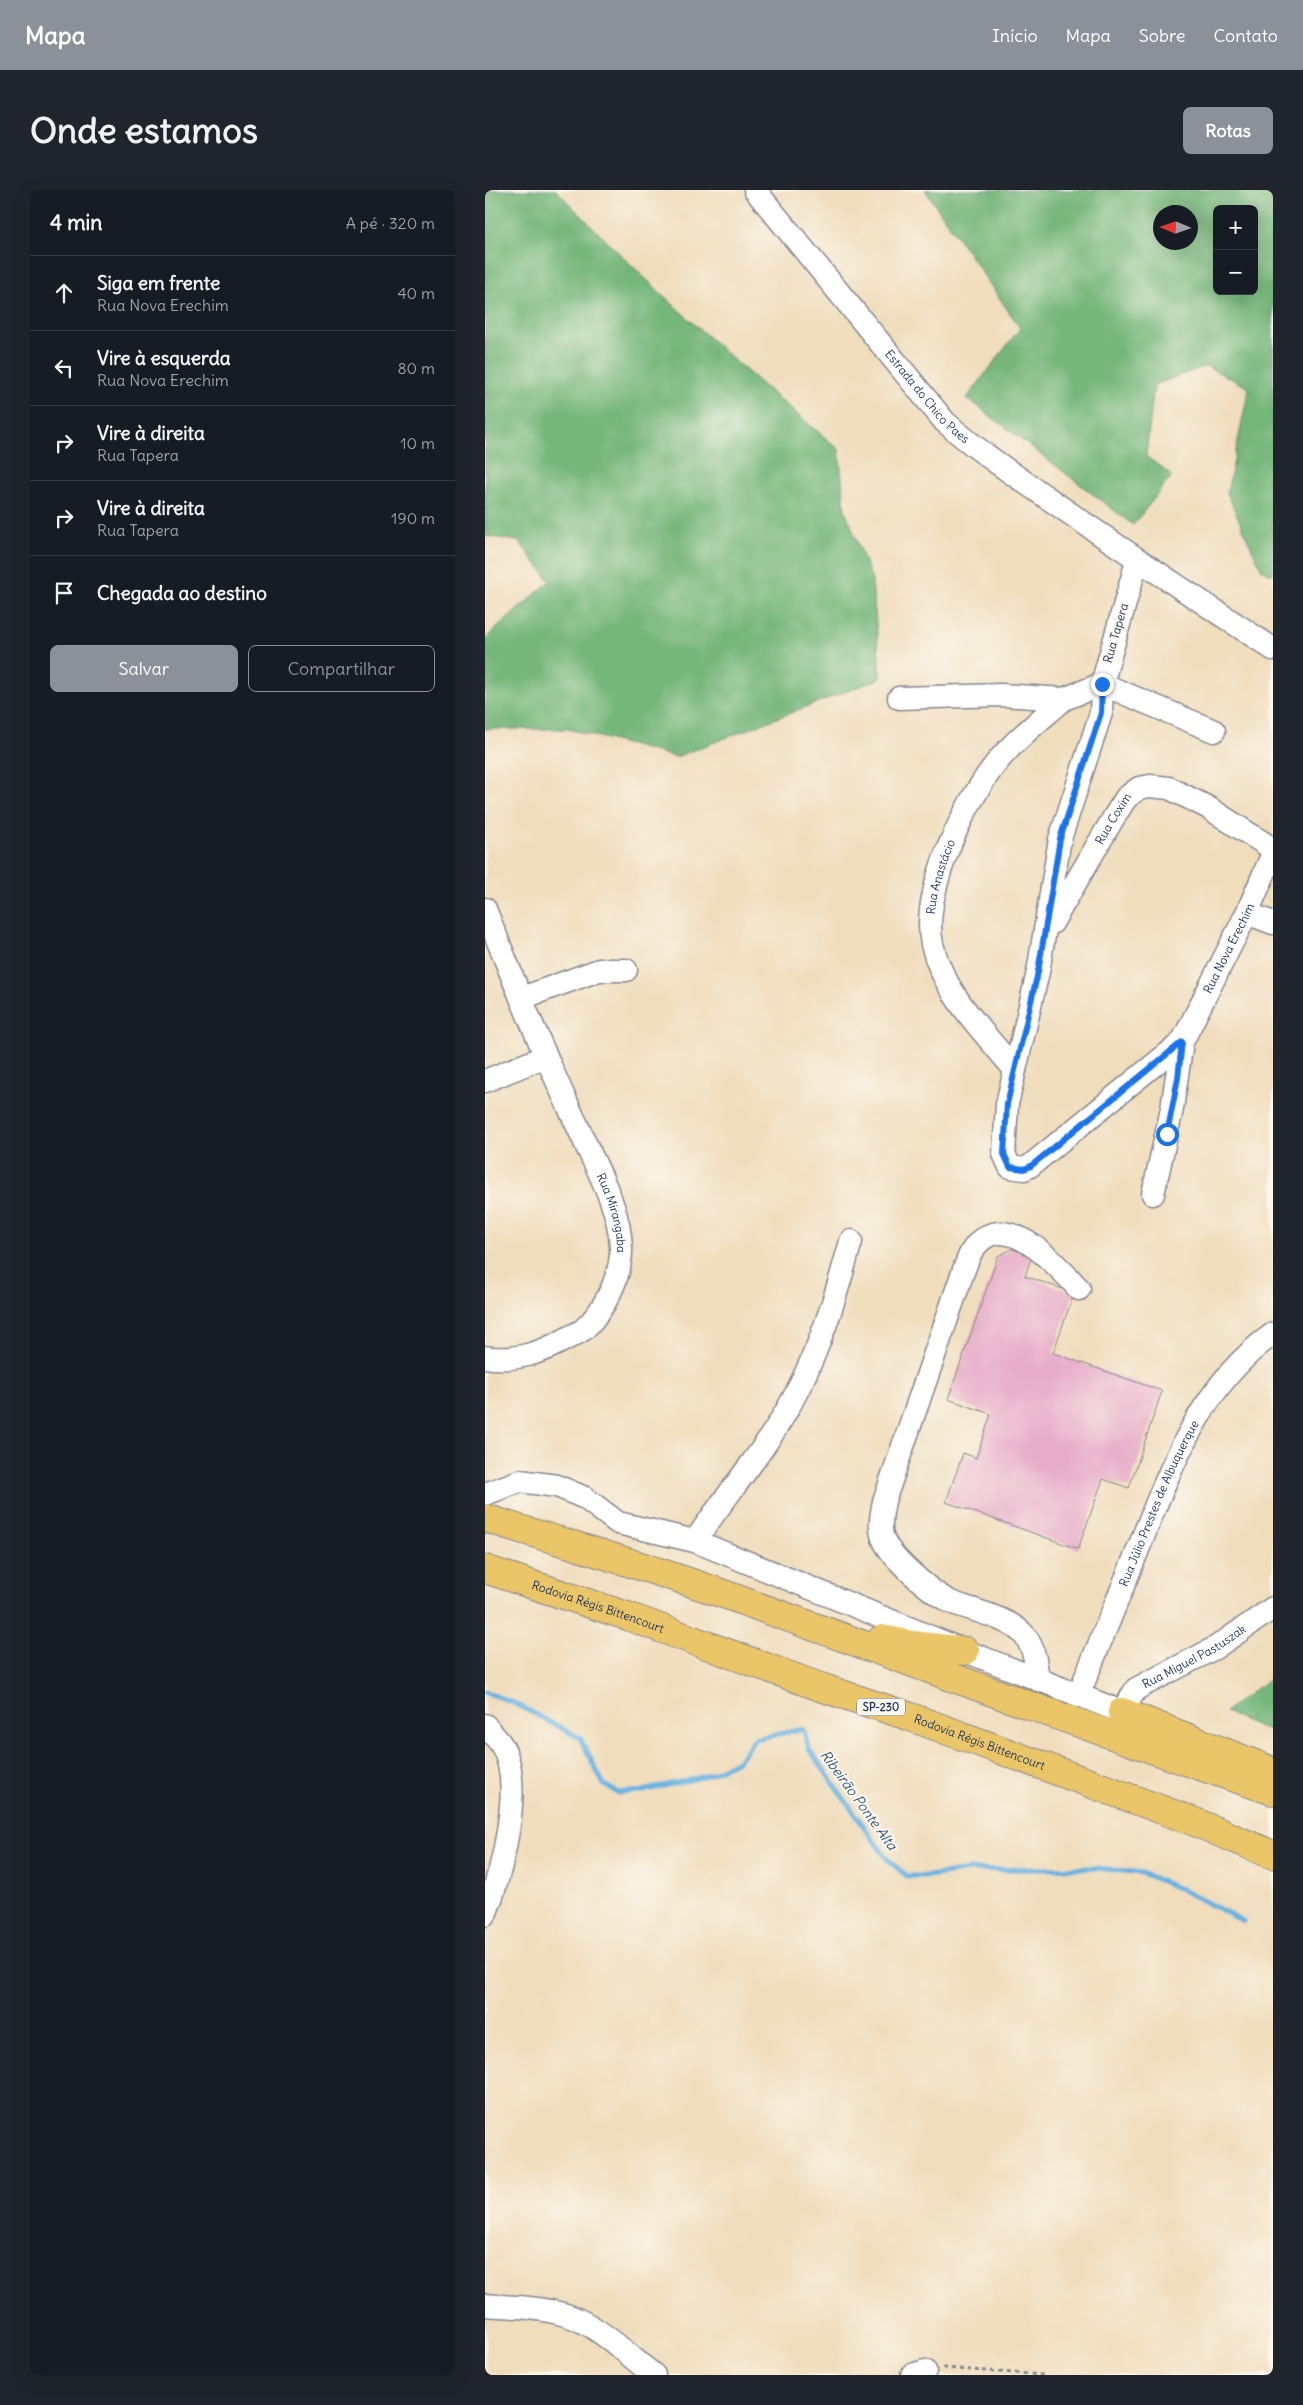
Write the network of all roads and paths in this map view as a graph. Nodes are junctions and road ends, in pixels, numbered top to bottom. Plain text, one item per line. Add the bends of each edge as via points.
1 (755, 190) edge
2 (1137, 561) junction
3 (1273, 649) edge
4 (1102, 684) junction
5 (899, 698) dead end
6 (1064, 699) junction
7 (1214, 731) dead end
8 (1273, 849) edge
9 (1273, 853) edge
10 (485, 910) edge
11 (1247, 913) junction
12 (1273, 922) edge
13 (1046, 932) junction
14 (626, 970) dead end
15 (522, 998) junction
16 (1182, 1042) junction
17 (546, 1056) junction
18 (1015, 1070) junction
19 (485, 1081) edge
20 (1042, 1156) joint
21 (1153, 1194) dead end
22 (851, 1241) dead end
23 (1079, 1289) dead end
24 (1273, 1334) edge
25 (485, 1357) edge
26 (485, 1494) edge
27 (485, 1518) edge
28 (695, 1541) junction
29 (485, 1569) edge
30 (739, 1599) junction
31 (1273, 1608) edge
32 (965, 1652) junction
33 (1038, 1680) junction
34 (1078, 1696) junction
35 (1123, 1712) junction
36 (485, 1725) edge
37 (1273, 1782) edge
38 (1273, 1791) edge
39 (1273, 1855) edge
40 (485, 1915) edge
41 (485, 2305) edge
42 (918, 2373) edge
43 (654, 2375) edge
44 (1043, 2375) edge

1 - 2 street, Estrada do Chico Paes via 945,422 972,446
2 - 3 street via 1185,589
2 - 4 street, Rua Tapera
4 - 6 street
4 - 7 street
4 - 13 street, Rua Tapera via 1101,713 1060,839
5 - 6 street via 1001,695
6 - 18 street, Rua Anastácio via 1004,754 984,782 955,834 929,915 932,945 957,1000
8 - 13 street, Rua Coxim via 1207,807 1169,788 1139,788 1126,798
9 - 11 street, Rua Nova Erechim
10 - 15 street, Rua Mirangaba
11 - 12 street
11 - 16 street, Rua Nova Erechim
13 - 18 street, Rua Tapera
14 - 15 street via 599,970
15 - 17 street, Rua Mirangaba
16 - 20 street, Rua Nova Erechim
16 - 21 street, Rua Nova Erechim via 1172,1109
17 - 19 street
17 - 25 street, Rua Mirangaba via 604,1182 618,1222 621,1250 617,1274 598,1314 583,1329 528,1356
18 - 20 street, Rua Tapera via 1004,1128 1006,1162 1010,1167 1024,1169
22 - 28 street via 826,1327 793,1400
23 - 33 street via 1047,1257 1019,1236 990,1235 978,1243 963,1272 884,1501 880,1521 882,1537 892,1552 932,1591 1025,1635 1033,1649
24 - 34 street, Rua Júlio Prestes de Albuquerque via 1254,1347 1224,1377 1199,1415 1172,1466
26 - 28 street via 520,1481 557,1486 585,1498 618,1523
27 - 30 highway
28 - 32 street
29 - 39 highway, Rodovia Régis Bittencourt / SP-230 via 908,1716 1195,1822
30 - 32 highway via 875,1637
30 - 38 highway via 1165,1755
31 - 35 street, Rua Miguel Pastuszak via 1215,1648 1136,1690
32 - 33 street
33 - 34 street
34 - 35 street
35 - 37 highway via 1265,1768
36 - 40 street via 502,1746 509,1766 510,1801 509,1835
41 - 43 street via 570,2316 611,2341
42 - 44 path via 948,2368

